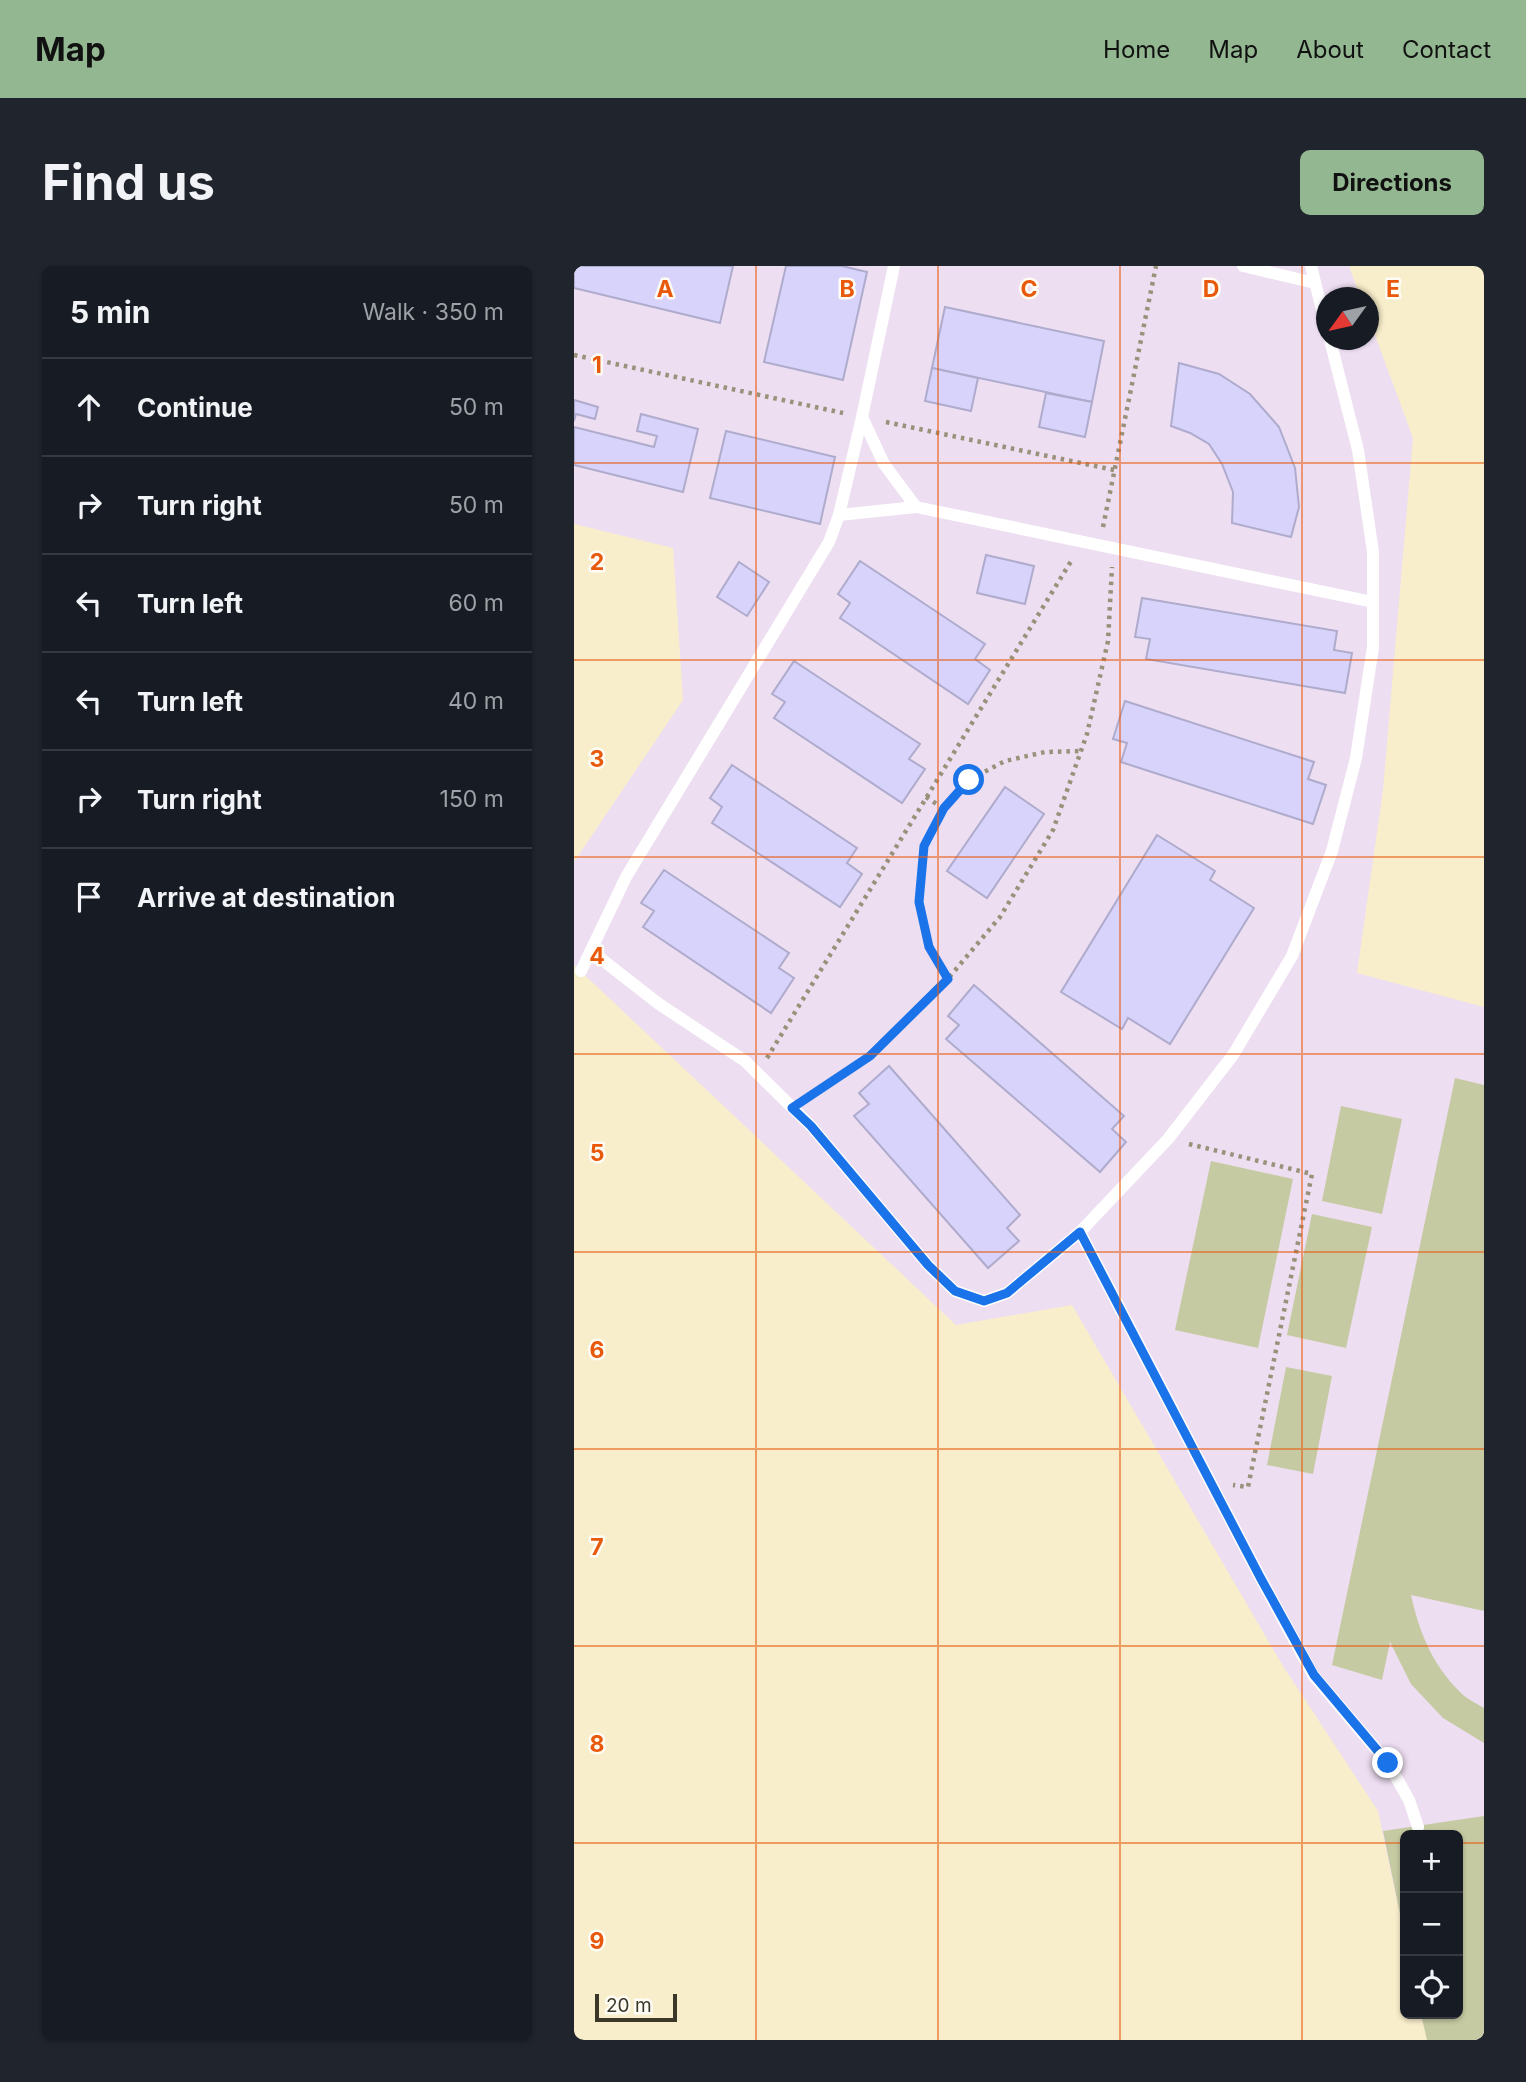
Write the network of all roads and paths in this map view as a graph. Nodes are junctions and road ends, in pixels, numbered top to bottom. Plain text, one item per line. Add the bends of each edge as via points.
1 (894, 266) edge
2 (1156, 266) edge
3 (1244, 266) edge
4 (1311, 266) edge
5 (1315, 283) junction
6 (1316, 287) edge
7 (1333, 350) edge
8 (862, 417) junction
9 (916, 507) junction
10 (839, 515) junction
11 (1082, 542) junction
12 (1099, 545) junction
13 (1113, 548) junction
14 (1373, 602) junction
15 (1081, 751) junction
16 (926, 797) junction
17 (944, 808) junction
18 (591, 951) junction
19 (581, 971) dead end
20 (948, 979) junction
21 (757, 1073) junction
22 (792, 1108) junction
23 (1168, 1139) junction
24 (1080, 1232) junction
25 (1211, 1484) junction
26 (1418, 1827) dead end

1 - 8 lane
2 - 12 path
3 - 5 lane
4 - 5 lane
5 - 6 lane
7 - 14 lane via 1358,450 1373,552
8 - 9 lane via 884,464
8 - 10 lane
9 - 10 lane
9 - 11 lane
10 - 18 lane via 829,542 626,877
11 - 12 lane
11 - 16 path
12 - 13 lane
13 - 14 lane
13 - 15 path via 1108,641
14 - 23 lane via 1373,647 1356,758 1328,863 1292,956 1233,1055
15 - 17 path via 1045,752 1005,761 969,780
15 - 20 path via 1053,830 1000,917
16 - 17 path
16 - 21 path
17 - 20 path via 924,846 919,902 929,947
18 - 19 lane
18 - 21 lane
20 - 22 path via 870,1056
21 - 22 lane
22 - 24 lane via 955,1291 984,1301 1007,1293
23 - 24 lane
23 - 25 path via 1312,1174 1248,1487
24 - 25 lane
25 - 26 lane via 1314,1675 1388,1763

